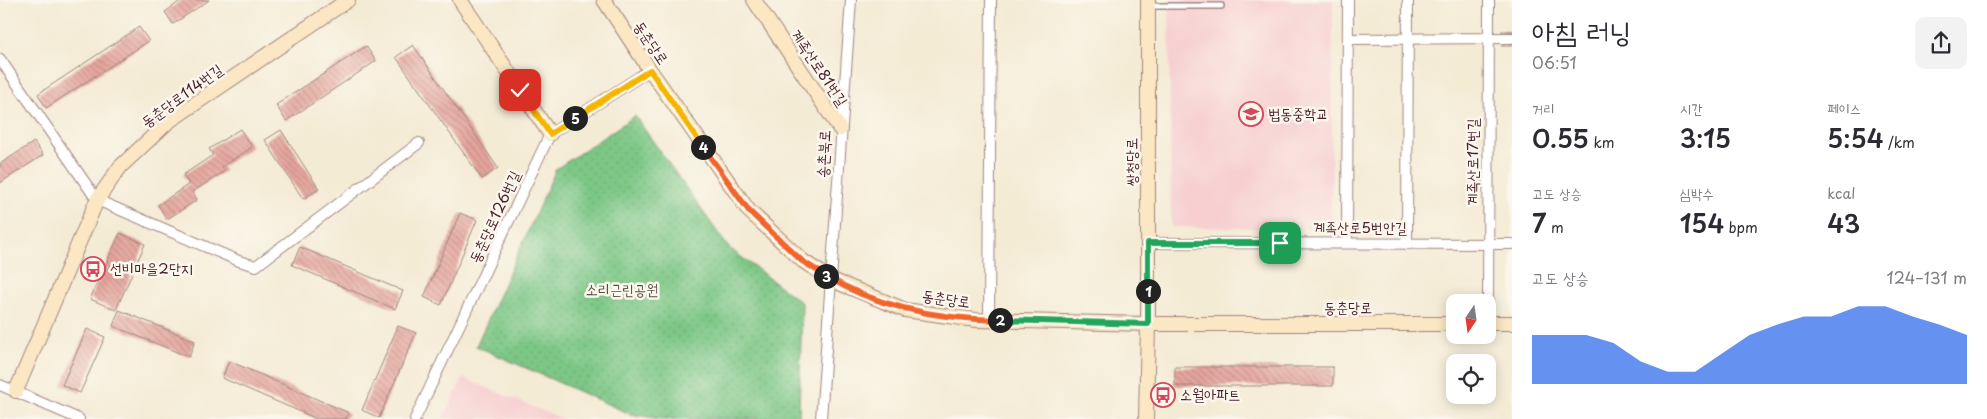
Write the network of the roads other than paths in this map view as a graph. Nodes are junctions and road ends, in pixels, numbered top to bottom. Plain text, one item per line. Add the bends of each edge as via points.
1 (348, 0) edge
2 (460, 0) edge
3 (604, 0) edge
4 (754, 0) edge
5 (851, 0) edge
6 (991, 0) edge
7 (1348, 0) edge
8 (1408, 0) edge
9 (1489, 0) edge
10 (1148, 3) edge
11 (1221, 6) dead end
12 (1408, 38) junction
13 (1489, 38) junction
14 (1512, 38) edge
15 (1348, 39) junction
16 (0, 59) edge
17 (650, 70) junction
18 (840, 129) junction
19 (550, 134) junction
20 (419, 143) dead end
21 (97, 200) junction
22 (1148, 243) junction
23 (1347, 243) junction
24 (1407, 244) junction
25 (1488, 244) junction
26 (1512, 244) edge
27 (832, 280) junction
28 (1488, 294) edge
29 (989, 320) junction
30 (1512, 323) edge
31 (1148, 324) junction
32 (1446, 324) edge
33 (1496, 324) edge
34 (0, 384) edge
35 (16, 391) junction
36 (78, 419) edge
37 (416, 419) edge
38 (821, 419) edge
39 (1146, 419) edge

1 - 21 main road, 동춘당로114번길 via 168,122 120,167
2 - 19 main road
3 - 17 main road, 동춘당로
4 - 18 main road, 계족산로81번길
5 - 18 street, 송촌북로
6 - 29 street
7 - 15 street
8 - 12 street
9 - 13 street, 계족산로17번길
10 - 11 lane
10 - 22 main road, 쌍청당로
12 - 13 street
12 - 15 street
12 - 24 street
13 - 14 street
13 - 25 street, 계족산로17번길
15 - 23 street
16 - 21 street
17 - 19 street
17 - 27 main road, 동춘당로 via 749,211 802,261
18 - 27 street, 송촌북로
19 - 37 street, 동춘당로126번길
20 - 21 street via 256,266
21 - 35 main road, 동춘당로114번길
22 - 23 street, 계족산로5번안길
22 - 31 main road, 쌍청당로
23 - 24 street, 계족산로5번안길
24 - 25 street, 계족산로5번안길
25 - 26 street, 계족산로5번안길
25 - 28 street, 계족산로17번길
27 - 29 main road, 동춘당로 via 905,310
27 - 38 street, 송촌북로
29 - 31 main road, 동춘당로
30 - 33 main road
31 - 32 main road, 동춘당로
31 - 39 main road, 쌍청당로
34 - 35 street
35 - 36 street

